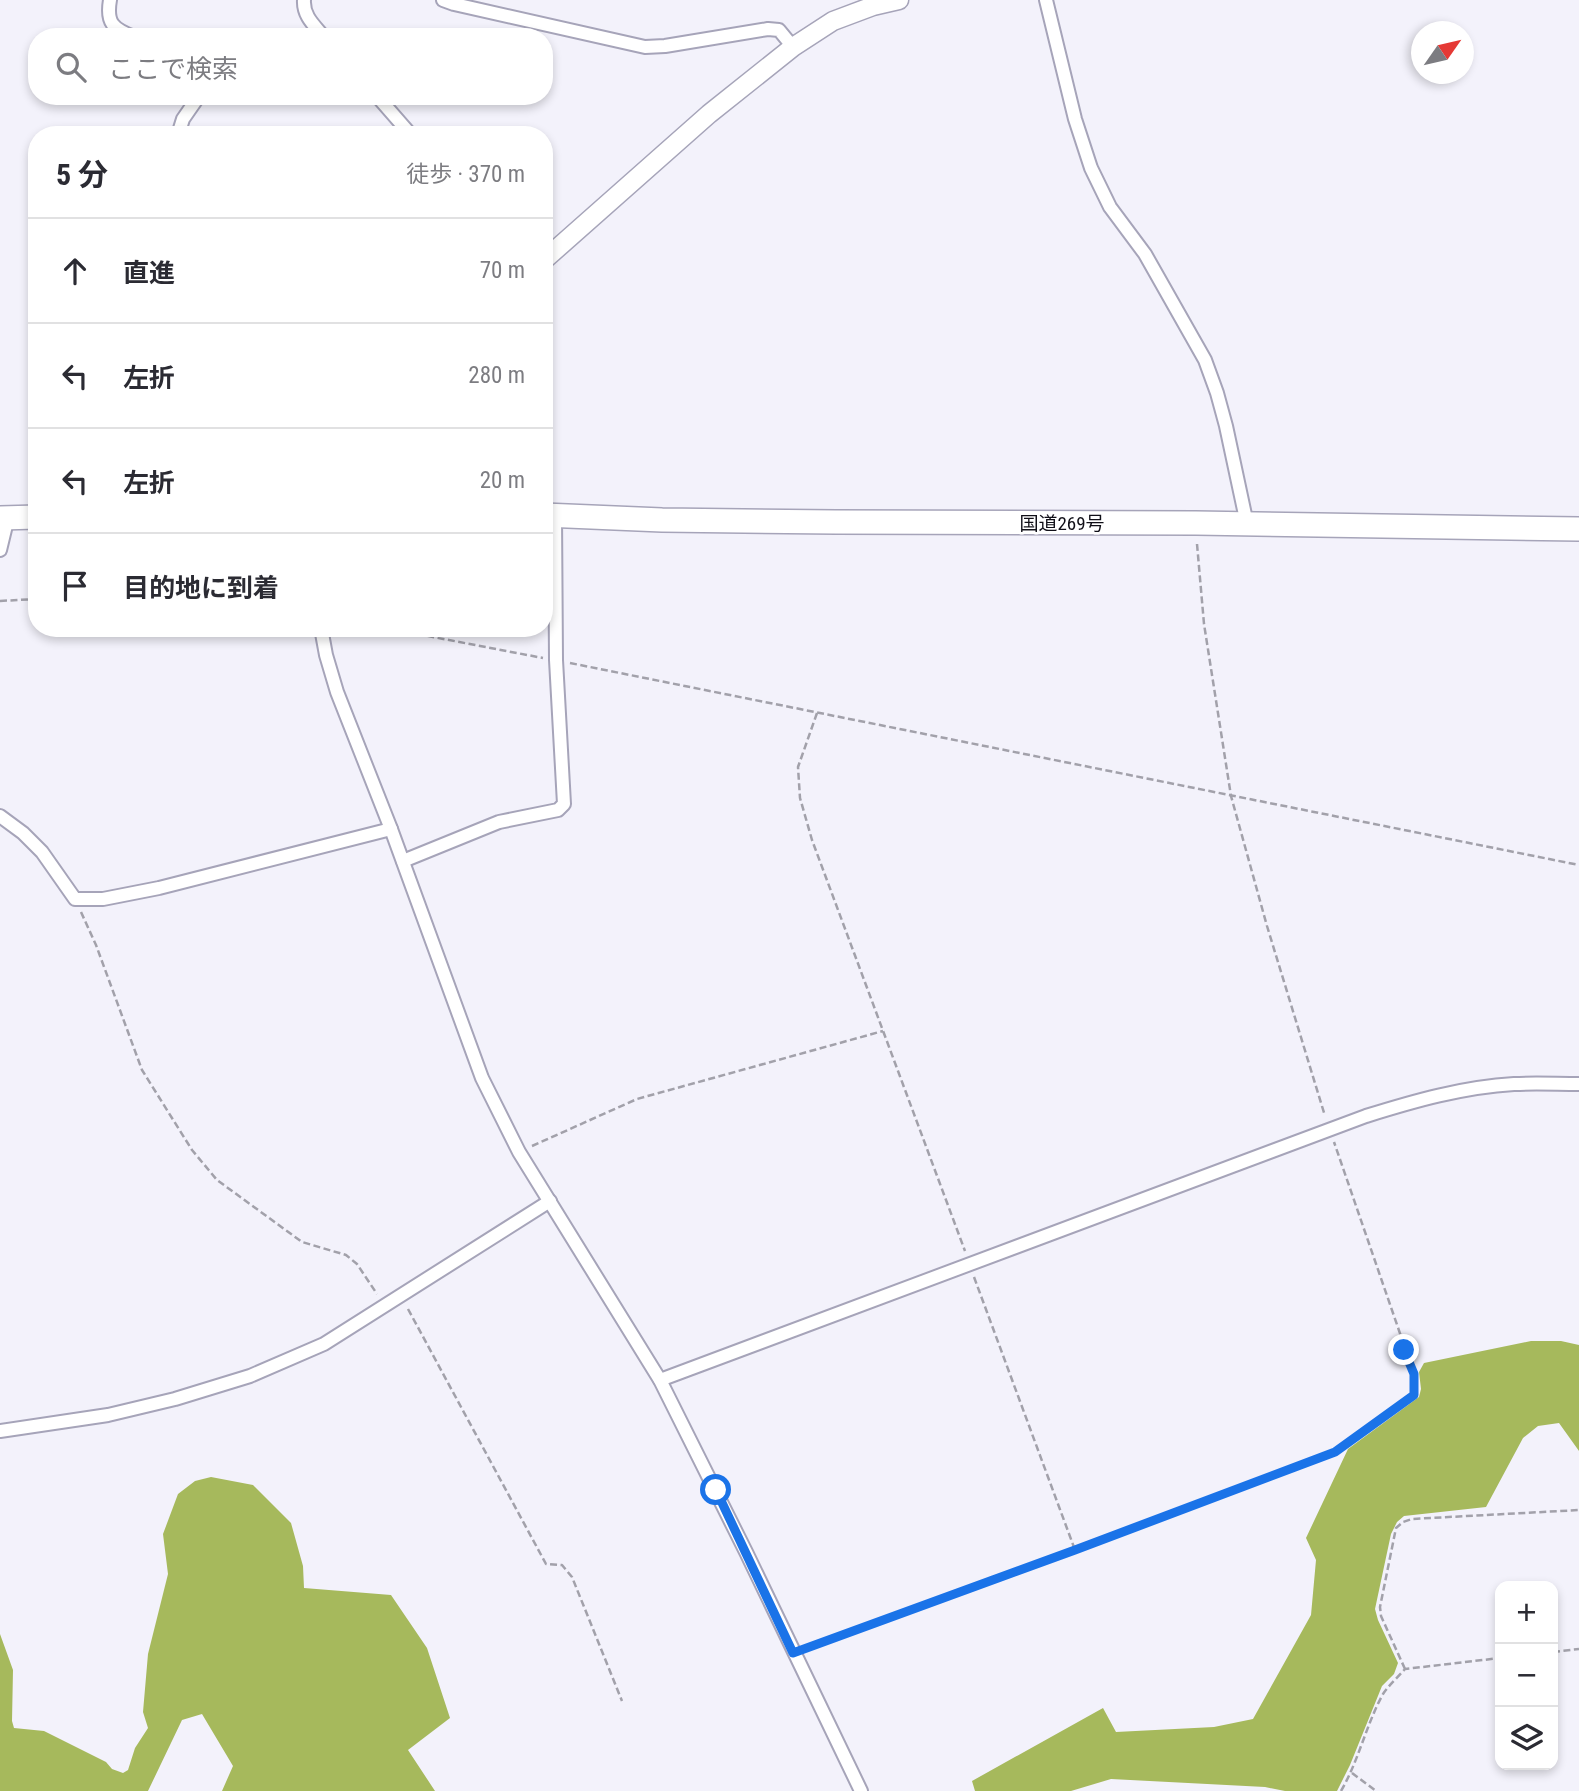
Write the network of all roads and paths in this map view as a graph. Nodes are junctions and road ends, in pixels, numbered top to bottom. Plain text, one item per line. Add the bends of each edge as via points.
1 (110, 0) edge
2 (304, 0) edge
3 (443, 0) edge
4 (899, 0) edge
5 (1046, 0) edge
6 (116, 28) edge
7 (316, 28) edge
8 (793, 47) junction
9 (193, 105) edge
10 (385, 105) edge
11 (181, 126) edge
12 (403, 126) edge
13 (553, 252) edge
14 (553, 515) edge
15 (28, 517) edge
16 (4, 518) edge
17 (1196, 523) junction
18 (1247, 524) junction
19 (1579, 529) edge
20 (0, 550) edge
21 (553, 588) edge
22 (28, 599) edge
23 (0, 601) edge
24 (323, 637) edge
25 (434, 637) edge
26 (556, 660) junction
27 (817, 713) junction
28 (1231, 796) junction
29 (0, 816) edge
30 (391, 829) junction
31 (402, 861) junction
32 (1579, 865) edge
33 (75, 899) junction
34 (883, 1031) junction
35 (1579, 1084) edge
36 (1330, 1131) junction
37 (519, 1152) junction
38 (550, 1201) junction
39 (970, 1265) junction
40 (401, 1295) junction
41 (385, 1305) junction
42 (660, 1380) junction
43 (0, 1431) edge
44 (1579, 1510) edge
45 (1075, 1550) junction
46 (1579, 1649) edge
47 (1558, 1651) edge
48 (793, 1653) junction
49 (1495, 1659) edge
50 (1405, 1669) junction
51 (622, 1700) dead end
52 (1352, 1773) junction
53 (861, 1791) edge
54 (1341, 1791) edge
55 (1377, 1791) edge

1 - 6 street via 107,14
2 - 7 street via 306,16
3 - 8 street via 645,47 768,29 779,30
4 - 8 street via 833,21
5 - 18 street via 1091,168 1110,207 1145,254 1205,360 1226,425
8 - 13 street via 709,114
9 - 11 street
10 - 12 street
14 - 17 highway, 国道269号 via 662,520
15 - 16 highway
16 - 20 street
17 - 18 highway, 国道269号
17 - 28 path via 1204,624
18 - 19 highway, 国道269号
21 - 26 street
22 - 23 path
24 - 30 street via 337,692
25 - 26 path
26 - 27 path
26 - 31 street via 564,804 558,810 499,822
27 - 28 path
27 - 34 path via 798,767 800,798
28 - 32 path
28 - 36 path
29 - 33 street via 42,852
30 - 31 street
30 - 33 street via 159,887 103,899
31 - 37 street via 482,1078
33 - 41 path via 142,1070 192,1150 217,1180 302,1242 346,1255
34 - 37 path via 636,1099
34 - 39 path
35 - 36 street via 1512,1084 1450,1093
36 - 39 street
36 - 45 path via 1414,1374 1414,1395 1335,1452
37 - 38 street
38 - 40 street
38 - 42 street
39 - 42 street
39 - 45 path
40 - 41 street
40 - 51 path via 546,1564 562,1565 572,1577
41 - 43 street via 324,1344 250,1376 108,1415
42 - 48 street
44 - 50 path via 1412,1519 1396,1528 1380,1607
45 - 48 path
46 - 47 path
48 - 53 street
49 - 50 path
50 - 52 path via 1385,1691
52 - 54 path
52 - 55 path

